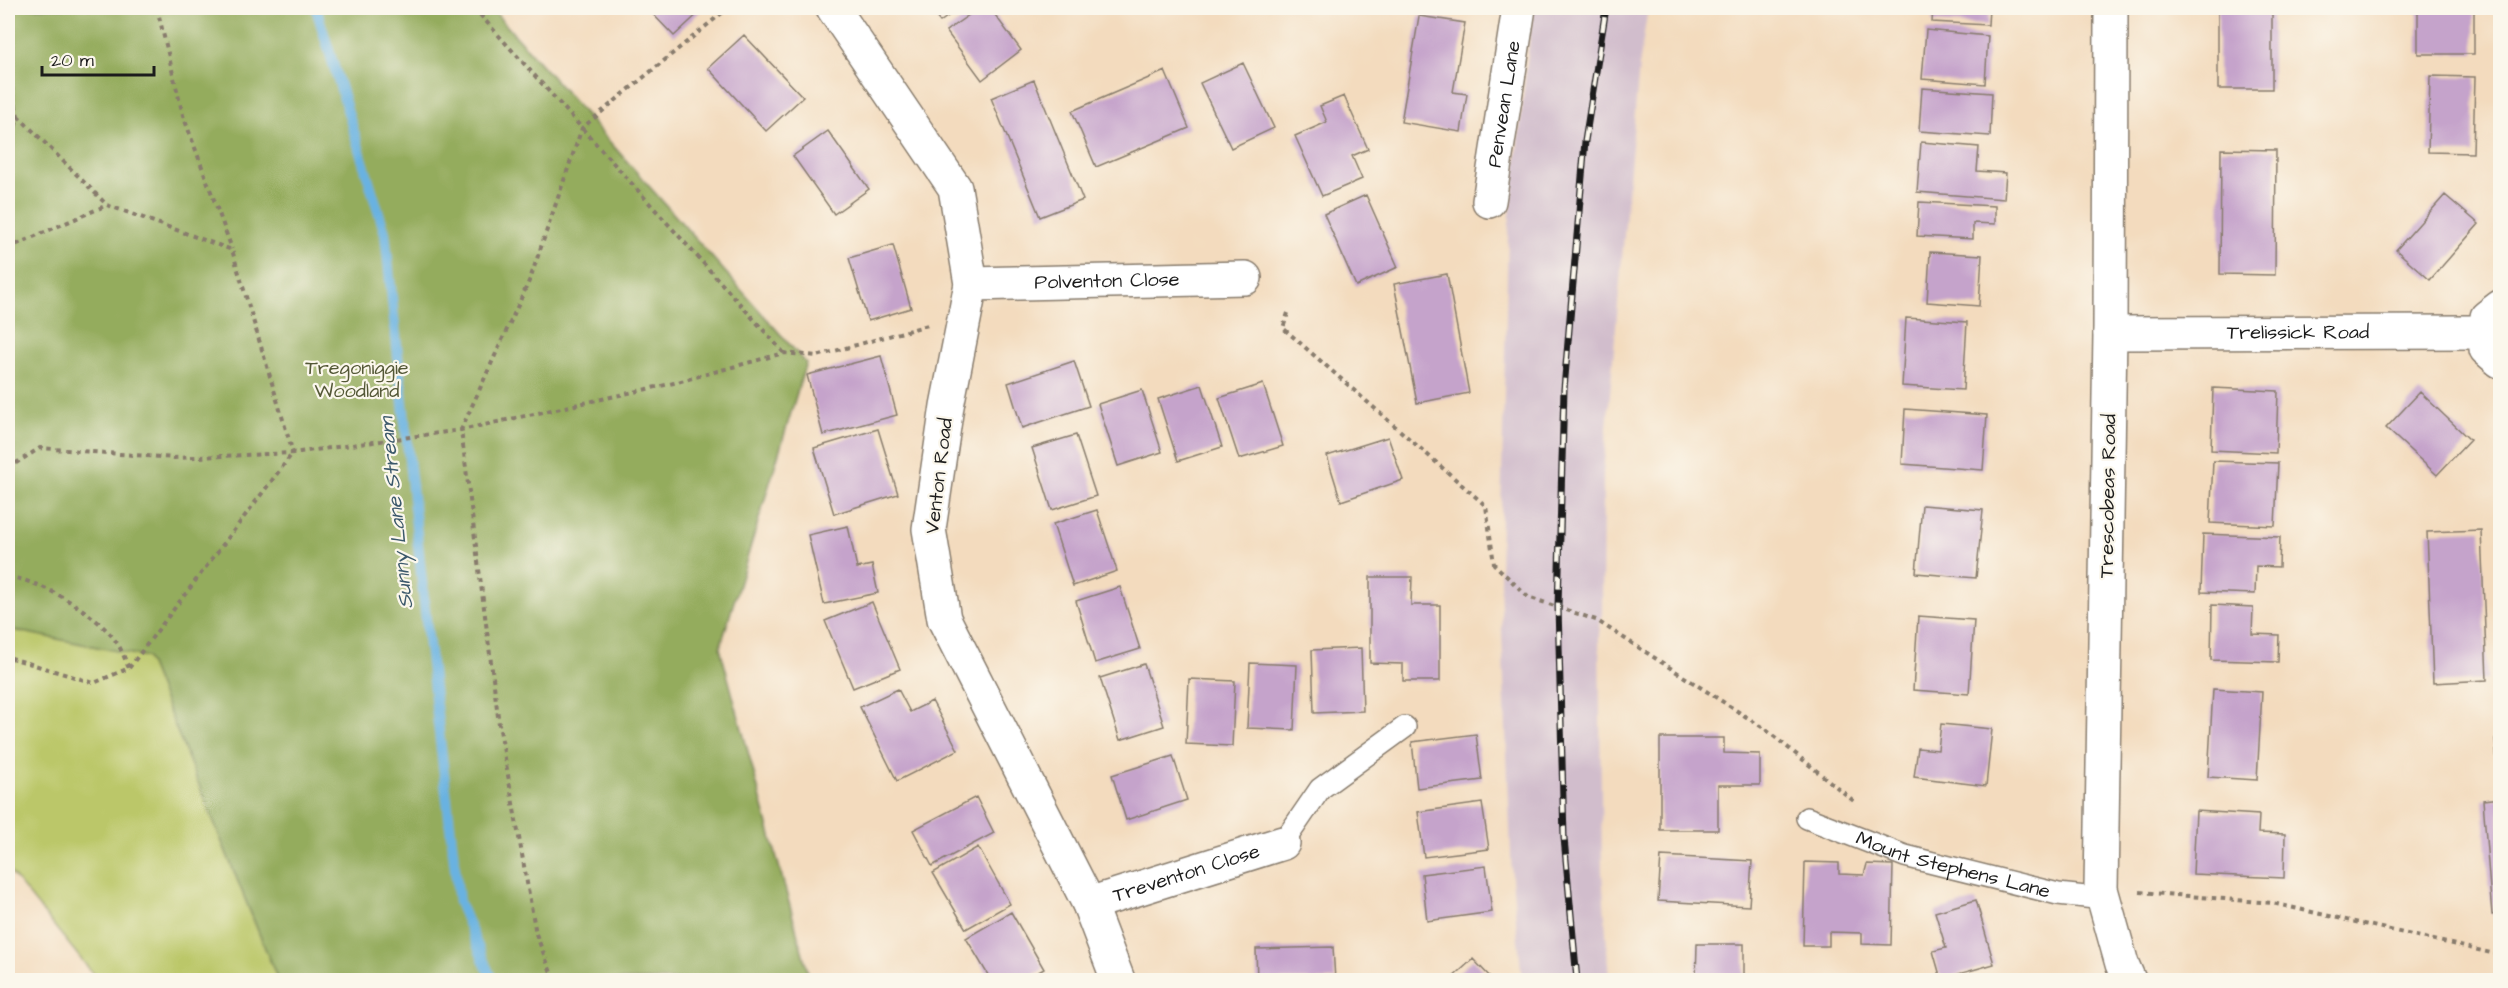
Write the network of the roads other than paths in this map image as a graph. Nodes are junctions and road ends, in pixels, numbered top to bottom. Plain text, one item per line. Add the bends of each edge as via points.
1 (833, 8) edge
2 (1519, 8) edge
3 (2111, 8) edge
4 (1489, 201) dead end
5 (1245, 278) dead end
6 (971, 284) junction
7 (2493, 320) edge
8 (2110, 333) junction
9 (2500, 361) edge
10 (1405, 727) dead end
11 (1807, 818) dead end
12 (1283, 843) joint
13 (2103, 894) junction
14 (1089, 904) junction
15 (1118, 981) edge
16 (2129, 981) edge

1 - 6 street, Venton Road via 955,188
2 - 4 street, Penvean Lane
3 - 8 street, Trescobeas Road
5 - 6 street, Polventon Close
6 - 14 street, Venton Road via 929,529 944,619
7 - 8 street, Trelissick Road
7 - 9 street, Trelissick Road via 2486,349
8 - 13 street, Trescobeas Road
10 - 12 lane via 1320,789
11 - 13 lane, Mount Stephens Lane via 1905,856 2058,894
12 - 14 street, Treventon Close
13 - 16 street, Trescobeas Road
14 - 15 street, Venton Road

